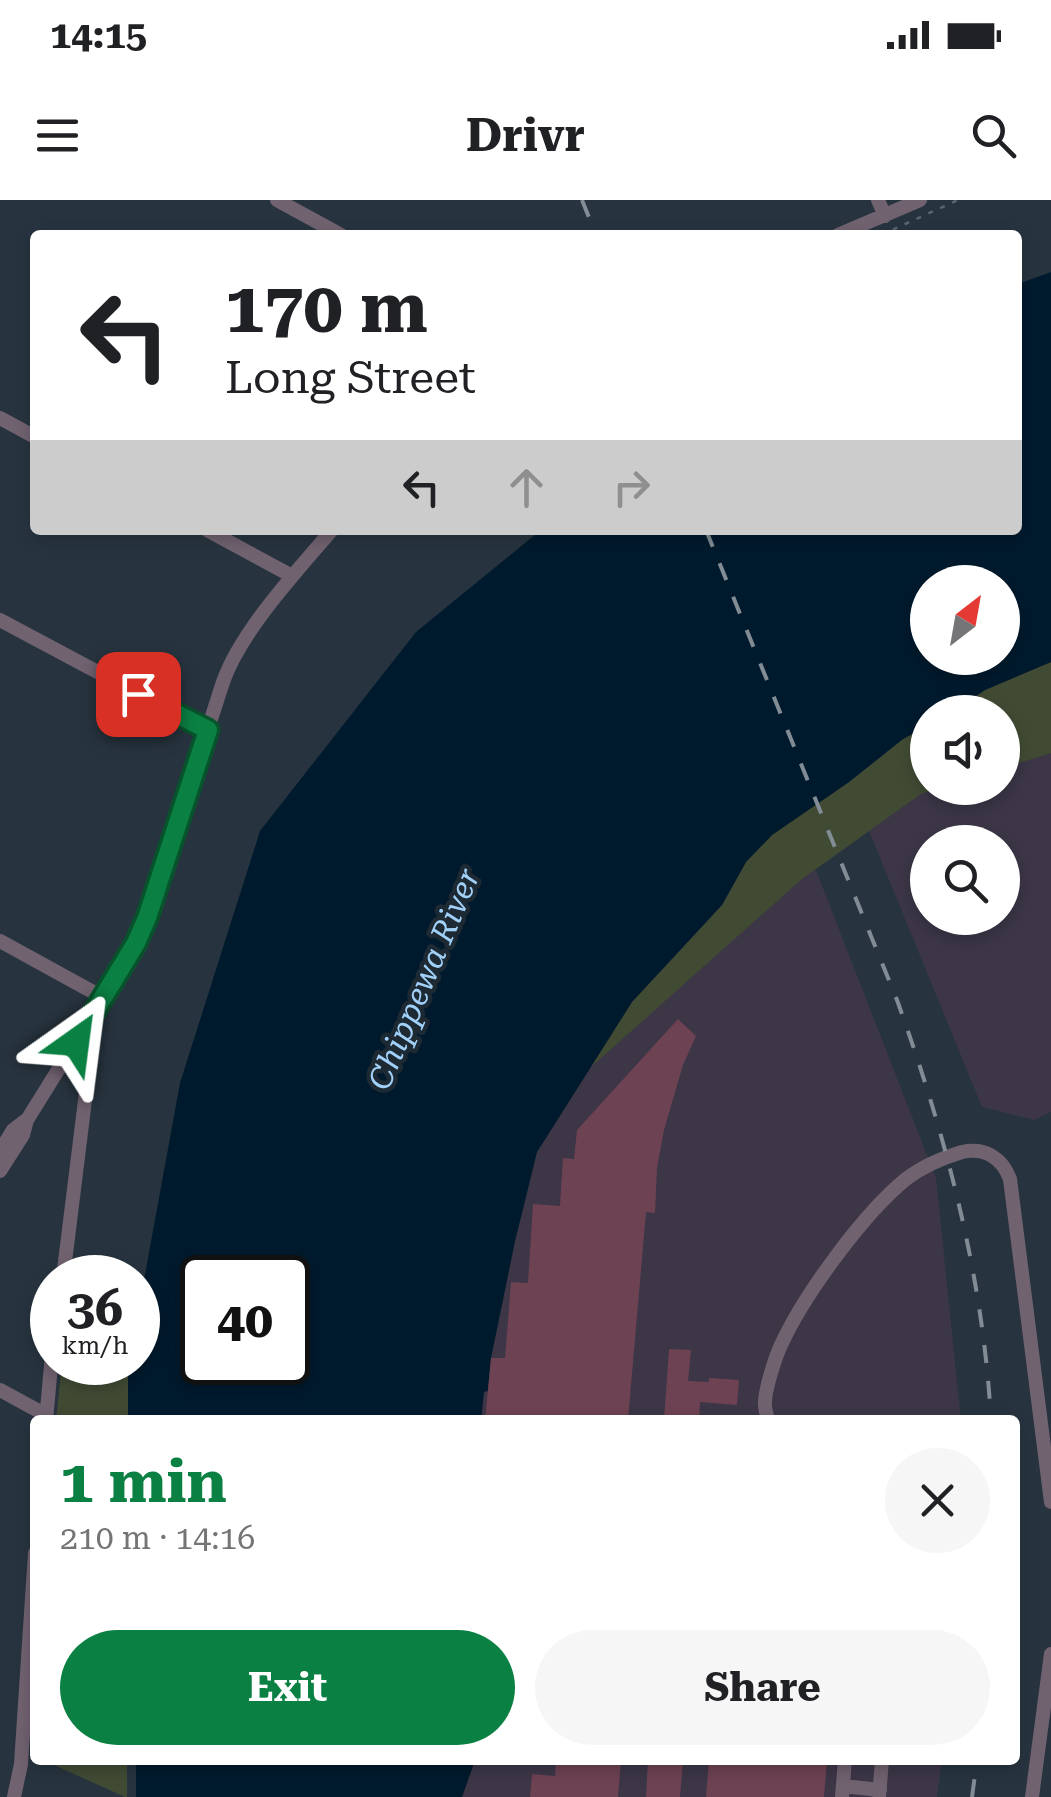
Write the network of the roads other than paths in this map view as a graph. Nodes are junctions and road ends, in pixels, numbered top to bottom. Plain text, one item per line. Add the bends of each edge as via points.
1 (277, 200) edge
2 (878, 200) edge
3 (920, 200) edge
4 (885, 216) junction
5 (332, 230) edge
6 (850, 230) edge
7 (0, 418) edge
8 (30, 434) edge
9 (216, 535) edge
10 (328, 535) edge
11 (292, 576) junction
12 (0, 620) edge
13 (208, 730) junction
14 (0, 941) edge
15 (102, 997) junction
16 (76, 1042) junction
17 (27, 1120) junction
18 (0, 1150) edge
19 (0, 1171) edge
20 (66, 1255) edge
21 (49, 1385) edge
22 (0, 1390) edge
23 (41, 1415) edge
24 (46, 1415) edge
25 (767, 1415) edge
26 (1051, 1502) edge
27 (30, 1628) edge
28 (1051, 1654) edge
29 (845, 1765) edge
30 (882, 1765) edge
31 (842, 1792) edge
32 (879, 1794) edge
33 (14, 1797) edge
34 (1032, 1797) edge

1 - 5 street
2 - 4 street
3 - 4 street
4 - 6 street
7 - 8 street
9 - 11 street
10 - 11 street
11 - 13 street via 236,652
12 - 13 street
13 - 15 street via 147,918
14 - 15 street
15 - 16 street
16 - 17 street
16 - 20 street via 90,1068
17 - 18 street
17 - 19 street
21 - 24 street
22 - 23 street
25 - 26 street via 779,1348 806,1299 862,1225 906,1180 936,1161 986,1152 1010,1179
27 - 33 street
28 - 34 street
29 - 31 street
30 - 32 street
31 - 32 street

